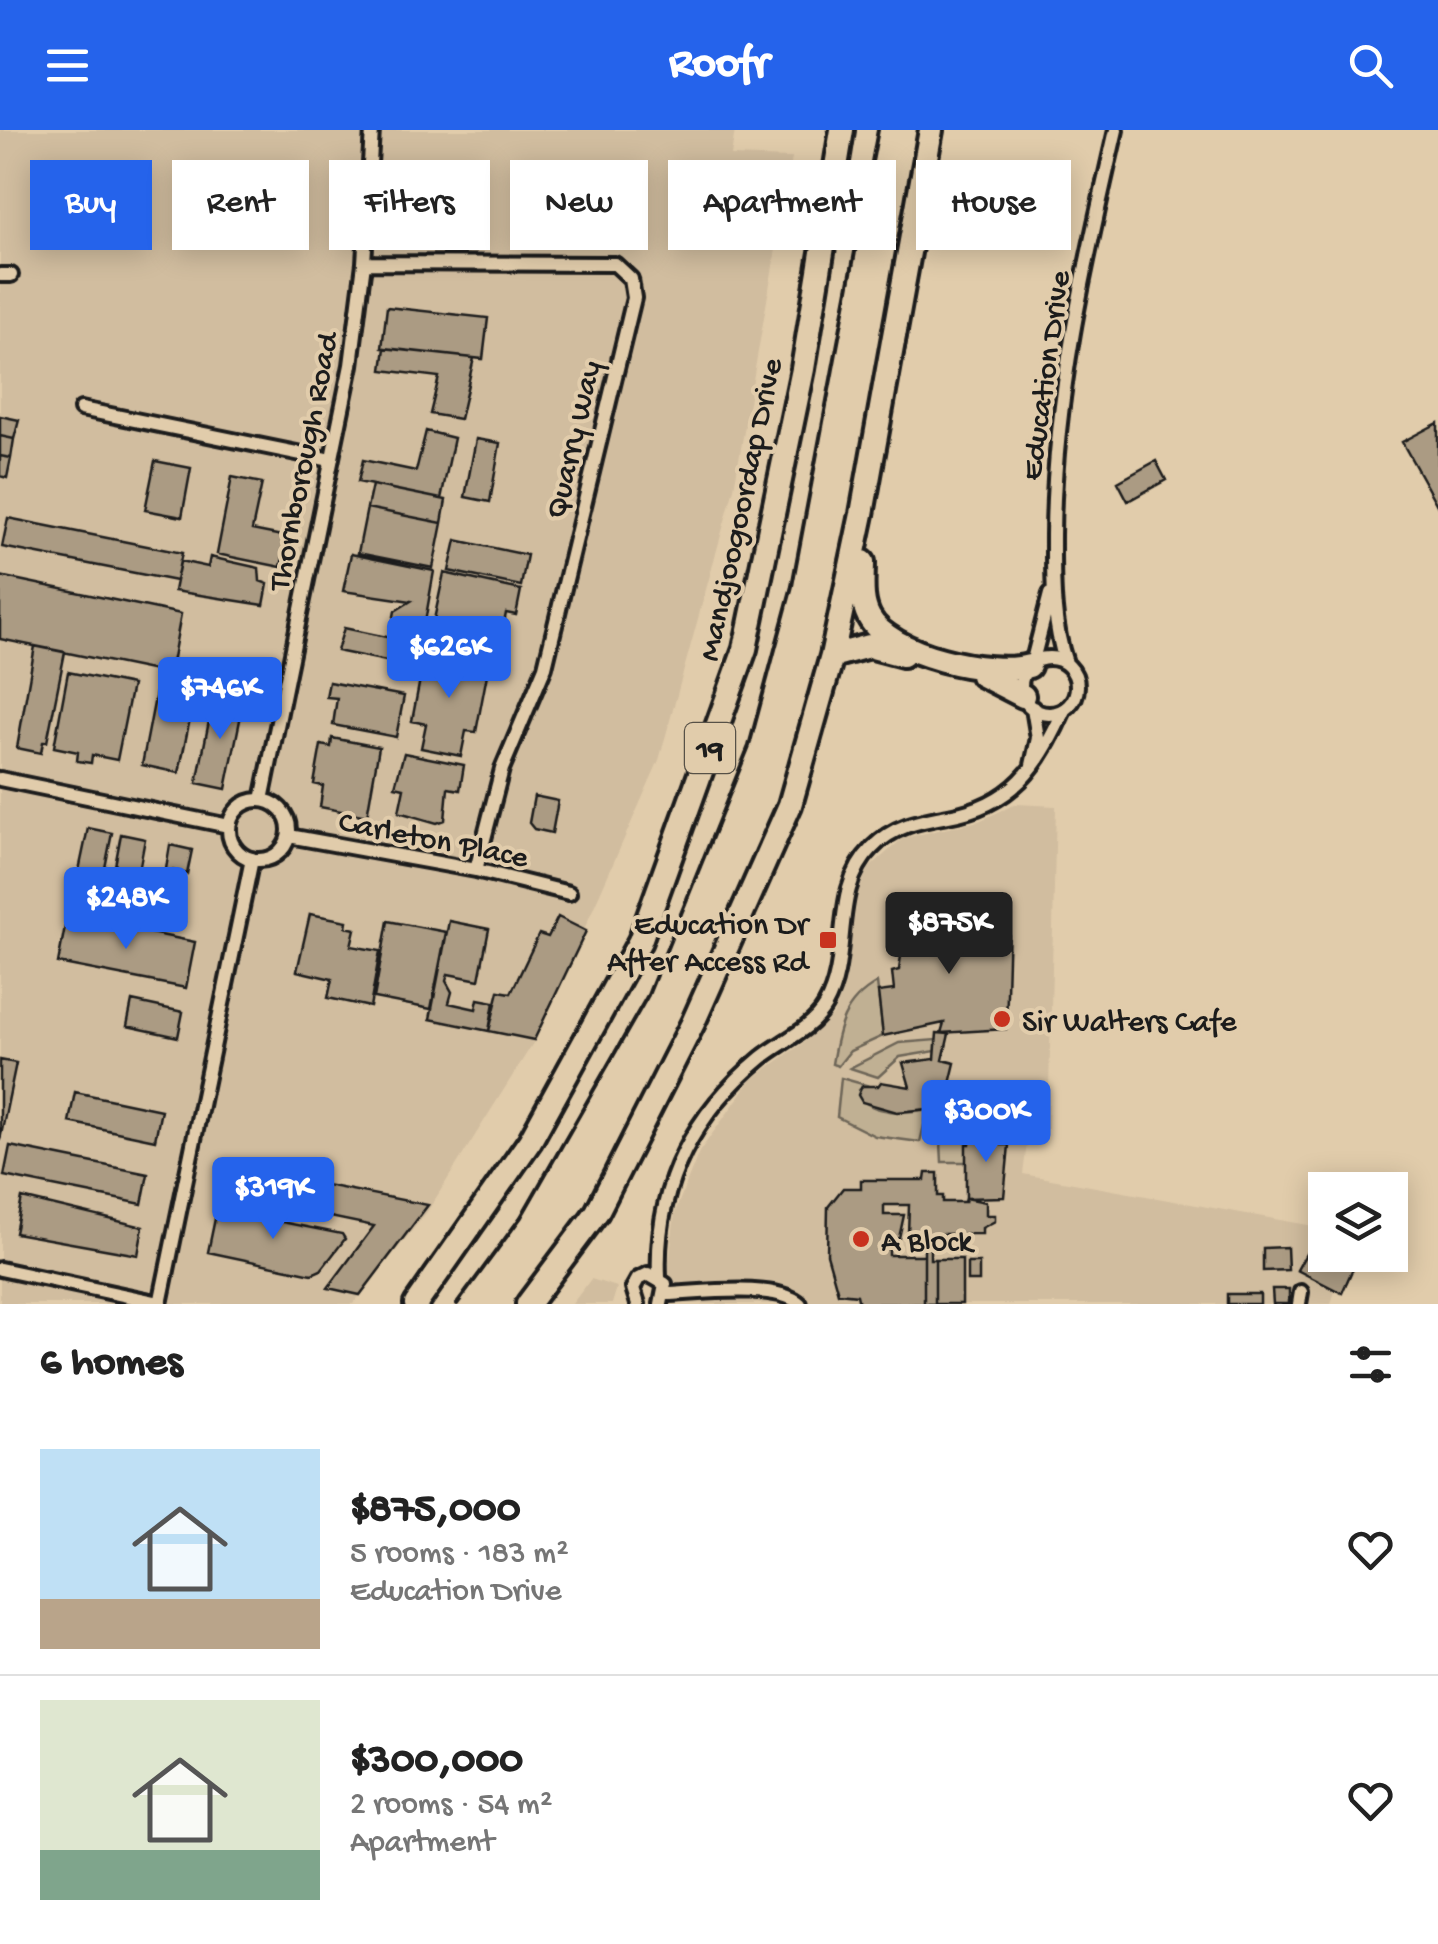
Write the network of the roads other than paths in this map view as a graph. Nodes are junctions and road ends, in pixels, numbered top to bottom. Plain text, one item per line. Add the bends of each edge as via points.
1 (372, 130) edge
2 (842, 130) edge
3 (931, 130) edge
4 (1116, 130) edge
5 (364, 263) junction
6 (81, 409) dead end
7 (331, 460) junction
8 (862, 514) junction
9 (1053, 572) junction
10 (832, 656) junction
11 (1066, 663) junction
12 (1031, 665) junction
13 (1028, 702) junction
14 (1064, 710) junction
15 (1030, 772) junction
16 (0, 779) edge
17 (262, 800) junction
18 (229, 826) junction
19 (289, 836) junction
20 (252, 859) junction
21 (476, 870) junction
22 (568, 893) dead end
23 (0, 1269) edge
24 (659, 1277) junction
25 (705, 1298) edge
26 (664, 1299) edge
27 (160, 1304) edge
28 (416, 1304) edge
29 (528, 1304) edge
30 (638, 1304) edge
31 (800, 1304) edge

1 - 5 street, Thornborough Road
2 - 28 highway, Mandjoogoordap Drive / 19 via 803,369 745,649 640,941 530,1141
3 - 8 highway
4 - 9 street, Education Drive via 1062,389
5 - 7 street, Thornborough Road
5 - 21 street, Quarry Way via 615,264 630,279 634,298 545,668 502,769
6 - 7 street
7 - 17 street, Thornborough Road
8 - 10 highway
8 - 12 highway via 862,597 886,638 986,669
9 - 11 street, Education Drive
9 - 12 street, Education Drive
10 - 13 highway via 869,646 988,677
10 - 29 highway via 790,805 693,1023 596,1212
11 - 12 street via 1049,658
11 - 14 street via 1077,690
12 - 13 street via 1022,680
13 - 14 street via 1048,714
13 - 15 street via 1038,738
14 - 15 street
15 - 24 street via 995,804 907,825 863,858 848,888 822,1011 729,1088 680,1161 659,1219
16 - 18 street
17 - 18 street via 247,802
17 - 19 street via 284,812
18 - 20 street via 234,847
19 - 20 street via 275,855
19 - 21 street, Carleton Place
20 - 27 street
21 - 22 street, Carleton Place
23 - 27 street
24 - 26 street
24 - 30 street via 634,1283
25 - 26 street
25 - 31 street via 772,1292

